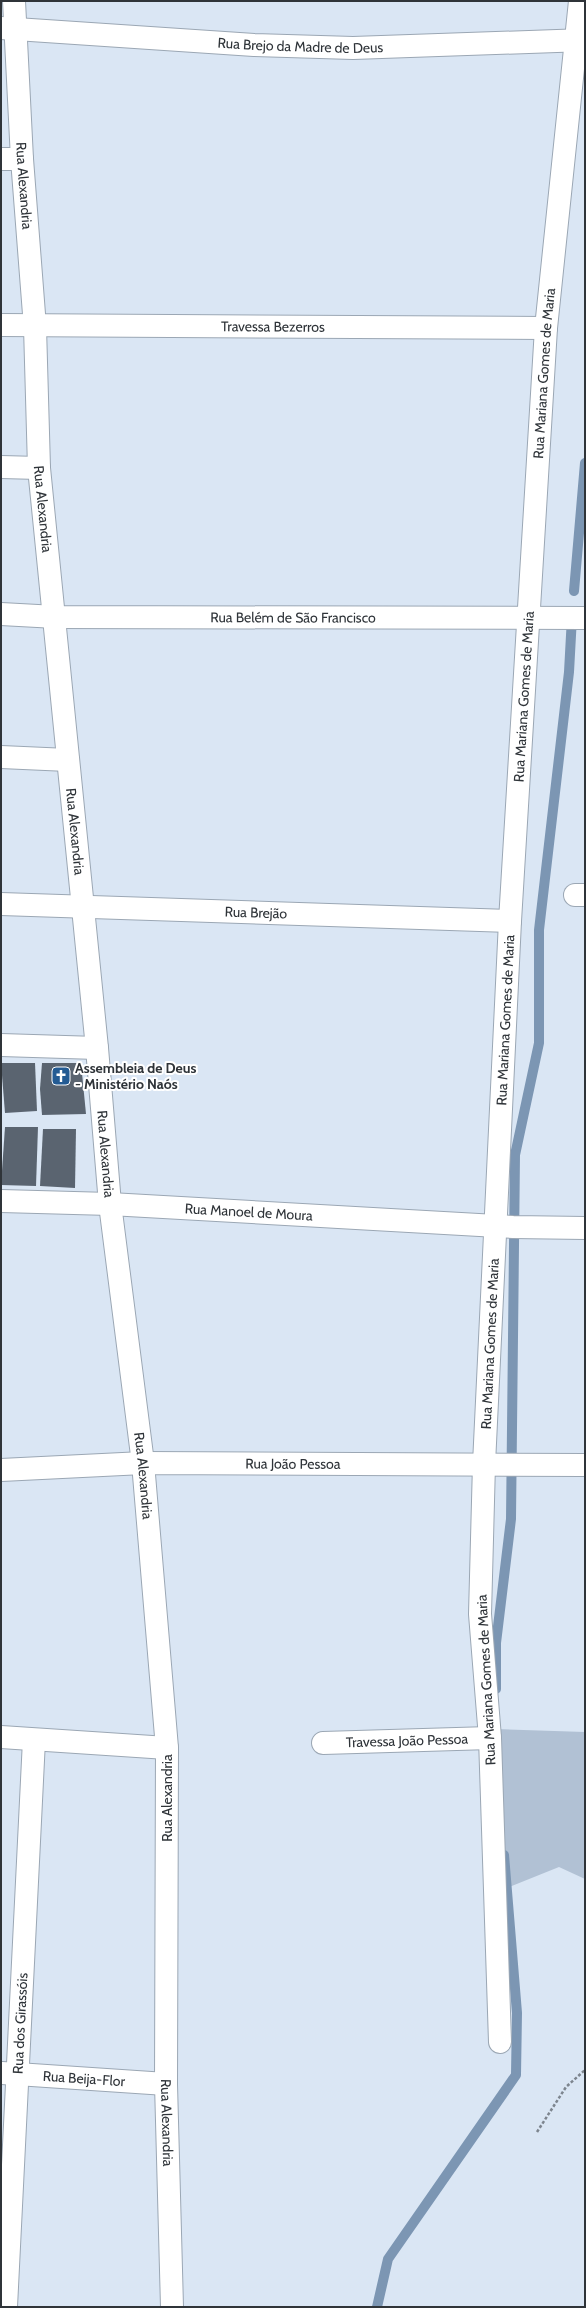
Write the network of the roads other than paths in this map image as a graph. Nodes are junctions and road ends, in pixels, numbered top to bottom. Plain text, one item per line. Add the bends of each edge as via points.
1 (14, 1) edge
2 (580, 1) edge
3 (8, 28) edge
4 (580, 40) edge
5 (11, 159) edge
6 (1, 326) edge
7 (35, 327) junction
8 (546, 328) junction
9 (1, 467) edge
10 (39, 468) junction
11 (1, 614) edge
12 (527, 616) junction
13 (56, 617) junction
14 (585, 618) edge
15 (1, 757) edge
16 (68, 760) junction
17 (1, 904) edge
18 (83, 908) junction
19 (510, 921) junction
20 (1, 1045) edge
21 (97, 1048) junction
22 (1, 1201) edge
23 (110, 1204) junction
24 (505, 1226) junction
25 (585, 1228) edge
26 (143, 1463) junction
27 (488, 1465) junction
28 (585, 1465) edge
29 (1, 1470) edge
30 (1, 1737) edge
31 (490, 1738) junction
32 (34, 1740) junction
33 (323, 1744) dead end
34 (167, 1748) junction
35 (500, 2042) dead end
36 (8, 2074) edge
37 (166, 2084) junction
38 (6, 2307) edge
39 (172, 2307) edge

1 - 3 street, Rua Alexandria
2 - 4 street, Rua Mariana Gomes de Maria
3 - 4 street, Rua Brejo da Madre de Deus via 254,45 352,48
3 - 5 street, Rua Alexandria
4 - 8 street, Rua Mariana Gomes de Maria
5 - 7 street, Rua Alexandria
6 - 7 street, Travessa Bezerros
7 - 8 street, Travessa Bezerros
7 - 10 street, Rua Alexandria
8 - 12 street, Rua Mariana Gomes de Maria
9 - 10 street
10 - 13 street, Rua Alexandria
11 - 13 street, Rua Belém de São Francisco
12 - 13 street, Rua Belém de São Francisco
12 - 14 street, Rua Belém de São Francisco
12 - 19 street, Rua Mariana Gomes de Maria
13 - 16 street, Rua Alexandria
15 - 16 street
16 - 18 street, Rua Alexandria
17 - 18 street, Rua Brejão
18 - 19 street, Rua Brejão
18 - 21 street, Rua Alexandria
19 - 24 street, Rua Mariana Gomes de Maria
20 - 21 street
21 - 23 street, Rua Alexandria
22 - 23 street, Rua Manoel de Moura
23 - 24 street, Rua Manoel de Moura
23 - 26 street, Rua Alexandria
24 - 25 street, Rua Manoel de Moura
24 - 27 street, Rua Mariana Gomes de Maria
26 - 27 street, Rua João Pessoa
26 - 29 street, Rua João Pessoa
26 - 34 street, Rua Alexandria
27 - 28 street, Rua João Pessoa
27 - 31 street, Rua Mariana Gomes de Maria via 480,1614
30 - 32 street
31 - 33 street, Travessa João Pessoa
31 - 35 street, Rua Mariana Gomes de Maria
32 - 34 street
32 - 36 street, Rua dos Girassóis
34 - 37 street, Rua Alexandria
36 - 37 street, Rua Beija-Flor
36 - 38 street, Rua dos Girassóis
37 - 39 street, Rua Alexandria

